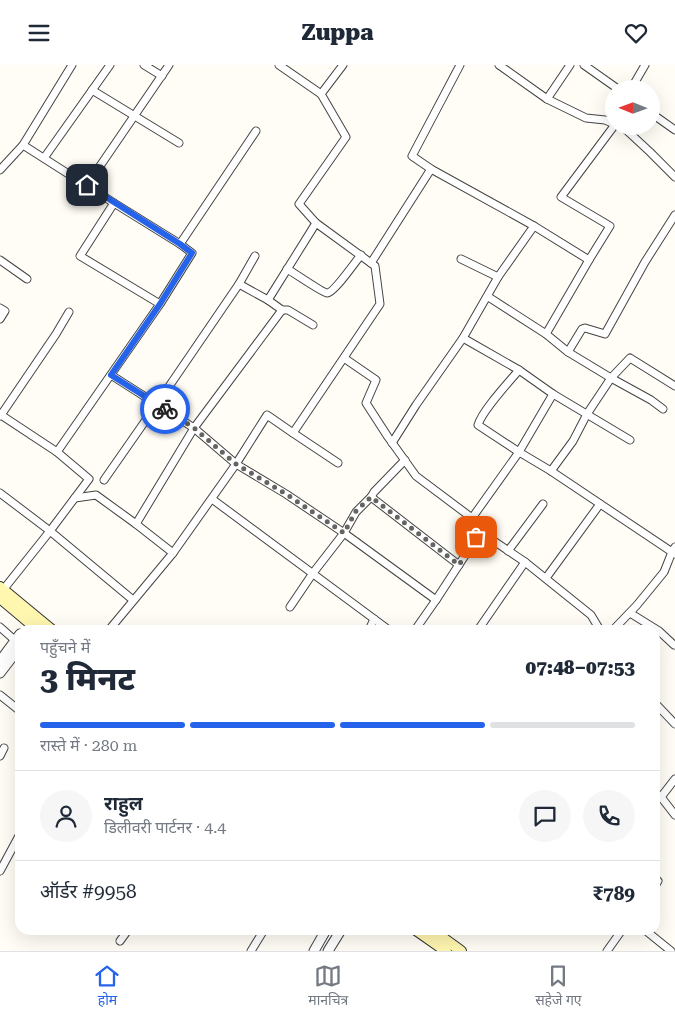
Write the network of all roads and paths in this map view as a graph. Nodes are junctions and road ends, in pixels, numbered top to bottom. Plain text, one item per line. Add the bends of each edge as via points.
1 (72, 65) edge
2 (110, 65) edge
3 (144, 65) edge
4 (170, 65) edge
5 (279, 65) edge
6 (343, 65) edge
7 (460, 65) edge
8 (499, 65) edge
9 (570, 65) edge
10 (584, 65) edge
11 (645, 65) edge
12 (162, 76) junction
13 (605, 80) edge
14 (636, 80) edge
15 (92, 90) junction
16 (321, 94) junction
17 (548, 99) junction
18 (134, 116) junction
19 (660, 119) edge
20 (605, 120) edge
21 (675, 129) edge
22 (256, 131) dead end
23 (607, 135) edge
24 (632, 135) edge
25 (179, 143) dead end
26 (23, 145) junction
27 (44, 158) junction
28 (431, 169) junction
29 (0, 170) edge
30 (675, 177) edge
31 (87, 185) junction
32 (114, 203) junction
33 (675, 215) edge
34 (316, 223) junction
35 (534, 226) junction
36 (180, 244) junction
37 (361, 255) junction
38 (255, 257) dead end
39 (0, 259) edge
40 (461, 259) dead end
41 (589, 260) junction
42 (371, 263) junction
43 (287, 269) junction
44 (498, 277) junction
45 (27, 279) dead end
46 (238, 284) junction
47 (487, 296) junction
48 (268, 300) junction
49 (160, 304) junction
50 (0, 308) edge
51 (282, 310) junction
52 (69, 312) dead end
53 (0, 319) edge
54 (313, 325) dead end
55 (546, 334) junction
56 (463, 338) junction
57 (568, 352) junction
58 (344, 358) junction
59 (518, 370) junction
60 (111, 375) junction
61 (611, 378) junction
62 (675, 386) edge
63 (553, 394) junction
64 (158, 404) junction
65 (663, 409) dead end
66 (587, 414) junction
67 (0, 416) edge
68 (194, 428) junction
69 (293, 433) junction
70 (630, 440) dead end
71 (392, 443) junction
72 (57, 452) junction
73 (520, 452) junction
74 (405, 461) junction
75 (338, 463) dead end
76 (236, 464) junction
77 (551, 471) junction
78 (104, 480) dead end
79 (0, 493) edge
80 (371, 497) junction
81 (75, 498) junction
82 (212, 499) junction
83 (600, 504) junction
84 (544, 505) dead end
85 (472, 518) junction
86 (136, 523) junction
87 (476, 529) junction
88 (50, 531) junction
89 (344, 533) junction
90 (508, 551) junction
91 (674, 551) edge
92 (173, 553) junction
93 (525, 562) junction
94 (459, 565) junction
95 (313, 573) junction
96 (546, 578) junction
97 (1, 591) edge
98 (133, 600) junction
99 (436, 600) junction
100 (290, 607) dead end
101 (630, 613) junction
102 (374, 619) junction
103 (33, 625) edge
104 (113, 625) edge
105 (371, 625) edge
106 (382, 625) edge
107 (418, 625) edge
108 (481, 625) edge
109 (597, 625) edge
110 (618, 625) edge
111 (649, 625) edge
112 (0, 627) edge
113 (660, 632) edge
114 (15, 638) edge
115 (15, 645) edge
116 (674, 645) edge
117 (15, 648) edge
118 (0, 661) edge
119 (0, 673) edge
120 (0, 695) edge
121 (15, 707) edge
122 (660, 708) edge
123 (675, 724) edge
124 (4, 748) dead end
125 (0, 756) edge
126 (675, 779) edge
127 (675, 815) edge
128 (15, 843) edge
129 (0, 871) edge
130 (124, 935) edge
131 (261, 935) edge
132 (323, 935) edge
133 (338, 935) edge
134 (424, 935) edge
135 (439, 935) edge
136 (618, 935) edge
137 (652, 935) edge
138 (120, 941) dead end
139 (673, 950) edge
140 (252, 951) edge
141 (314, 951) edge
142 (328, 951) edge
143 (446, 951) edge
144 (461, 951) edge
145 (607, 951) edge

1 - 26 street
2 - 15 street
3 - 12 street
4 - 12 street
5 - 16 street
6 - 16 street
7 - 28 street via 412,156
8 - 17 street
9 - 17 street
10 - 13 street
11 - 14 street
12 - 18 street
15 - 18 street
15 - 27 street
16 - 34 street via 346,137 299,204
17 - 20 street via 586,119
18 - 25 street
18 - 31 street
19 - 21 street
22 - 36 street
23 - 41 street via 561,197 610,225
24 - 30 street
26 - 27 street
26 - 29 street
27 - 31 street
28 - 35 street
28 - 42 street
31 - 32 street
32 - 36 street
32 - 49 street via 80,256
33 - 57 street via 605,334 582,329
34 - 37 street
34 - 43 street
35 - 41 street
35 - 44 street
36 - 49 street via 192,253
37 - 42 street
37 - 43 street via 328,293
38 - 46 street
39 - 45 street
40 - 44 street
41 - 55 street
42 - 58 street via 376,266 380,304
43 - 48 street
44 - 47 street
46 - 48 street
46 - 64 street
47 - 55 street
47 - 56 street
48 - 51 street
49 - 60 street
50 - 53 street via 5,311
51 - 54 street via 288,310
51 - 68 street
52 - 67 street
55 - 57 street
56 - 59 street
56 - 71 street
57 - 61 street
58 - 69 street
58 - 71 street via 376,380 366,403
59 - 63 street
59 - 73 street via 478,425
60 - 64 street
60 - 72 street
61 - 62 street via 630,358
61 - 65 street
61 - 66 street
63 - 66 street
63 - 73 street
64 - 68 street
64 - 78 street
66 - 70 street
66 - 77 street via 573,441
67 - 72 street
68 - 76 street
68 - 86 street
69 - 75 street
69 - 76 street via 267,415
71 - 74 street
72 - 81 street via 89,479
73 - 77 street
73 - 85 street
74 - 80 street
74 - 85 street via 416,476
76 - 82 street
76 - 89 street
77 - 83 street
79 - 88 street
80 - 89 street via 356,511
80 - 94 street
81 - 86 street via 96,495
81 - 88 street
82 - 92 street
82 - 95 street
83 - 91 street
83 - 96 street
84 - 90 street
85 - 87 street
86 - 92 street
87 - 90 street
87 - 94 street via 476,537
88 - 97 street
88 - 98 street
89 - 95 street
89 - 99 street
90 - 93 street
91 - 101 street via 664,572
92 - 98 street
93 - 96 street
93 - 108 street
94 - 99 street
95 - 100 street
95 - 102 street
96 - 109 street via 591,615
97 - 103 main road
98 - 104 street
99 - 107 street
101 - 110 street
101 - 111 street
102 - 105 street
102 - 106 street
112 - 114 street
113 - 116 street
115 - 118 street
117 - 119 street
120 - 121 street
122 - 123 street
124 - 125 street
126 - 127 street via 661,797
128 - 129 street
130 - 138 street
131 - 140 street
132 - 141 street
133 - 142 street
134 - 143 main road
135 - 144 main road
136 - 145 street
137 - 139 street

